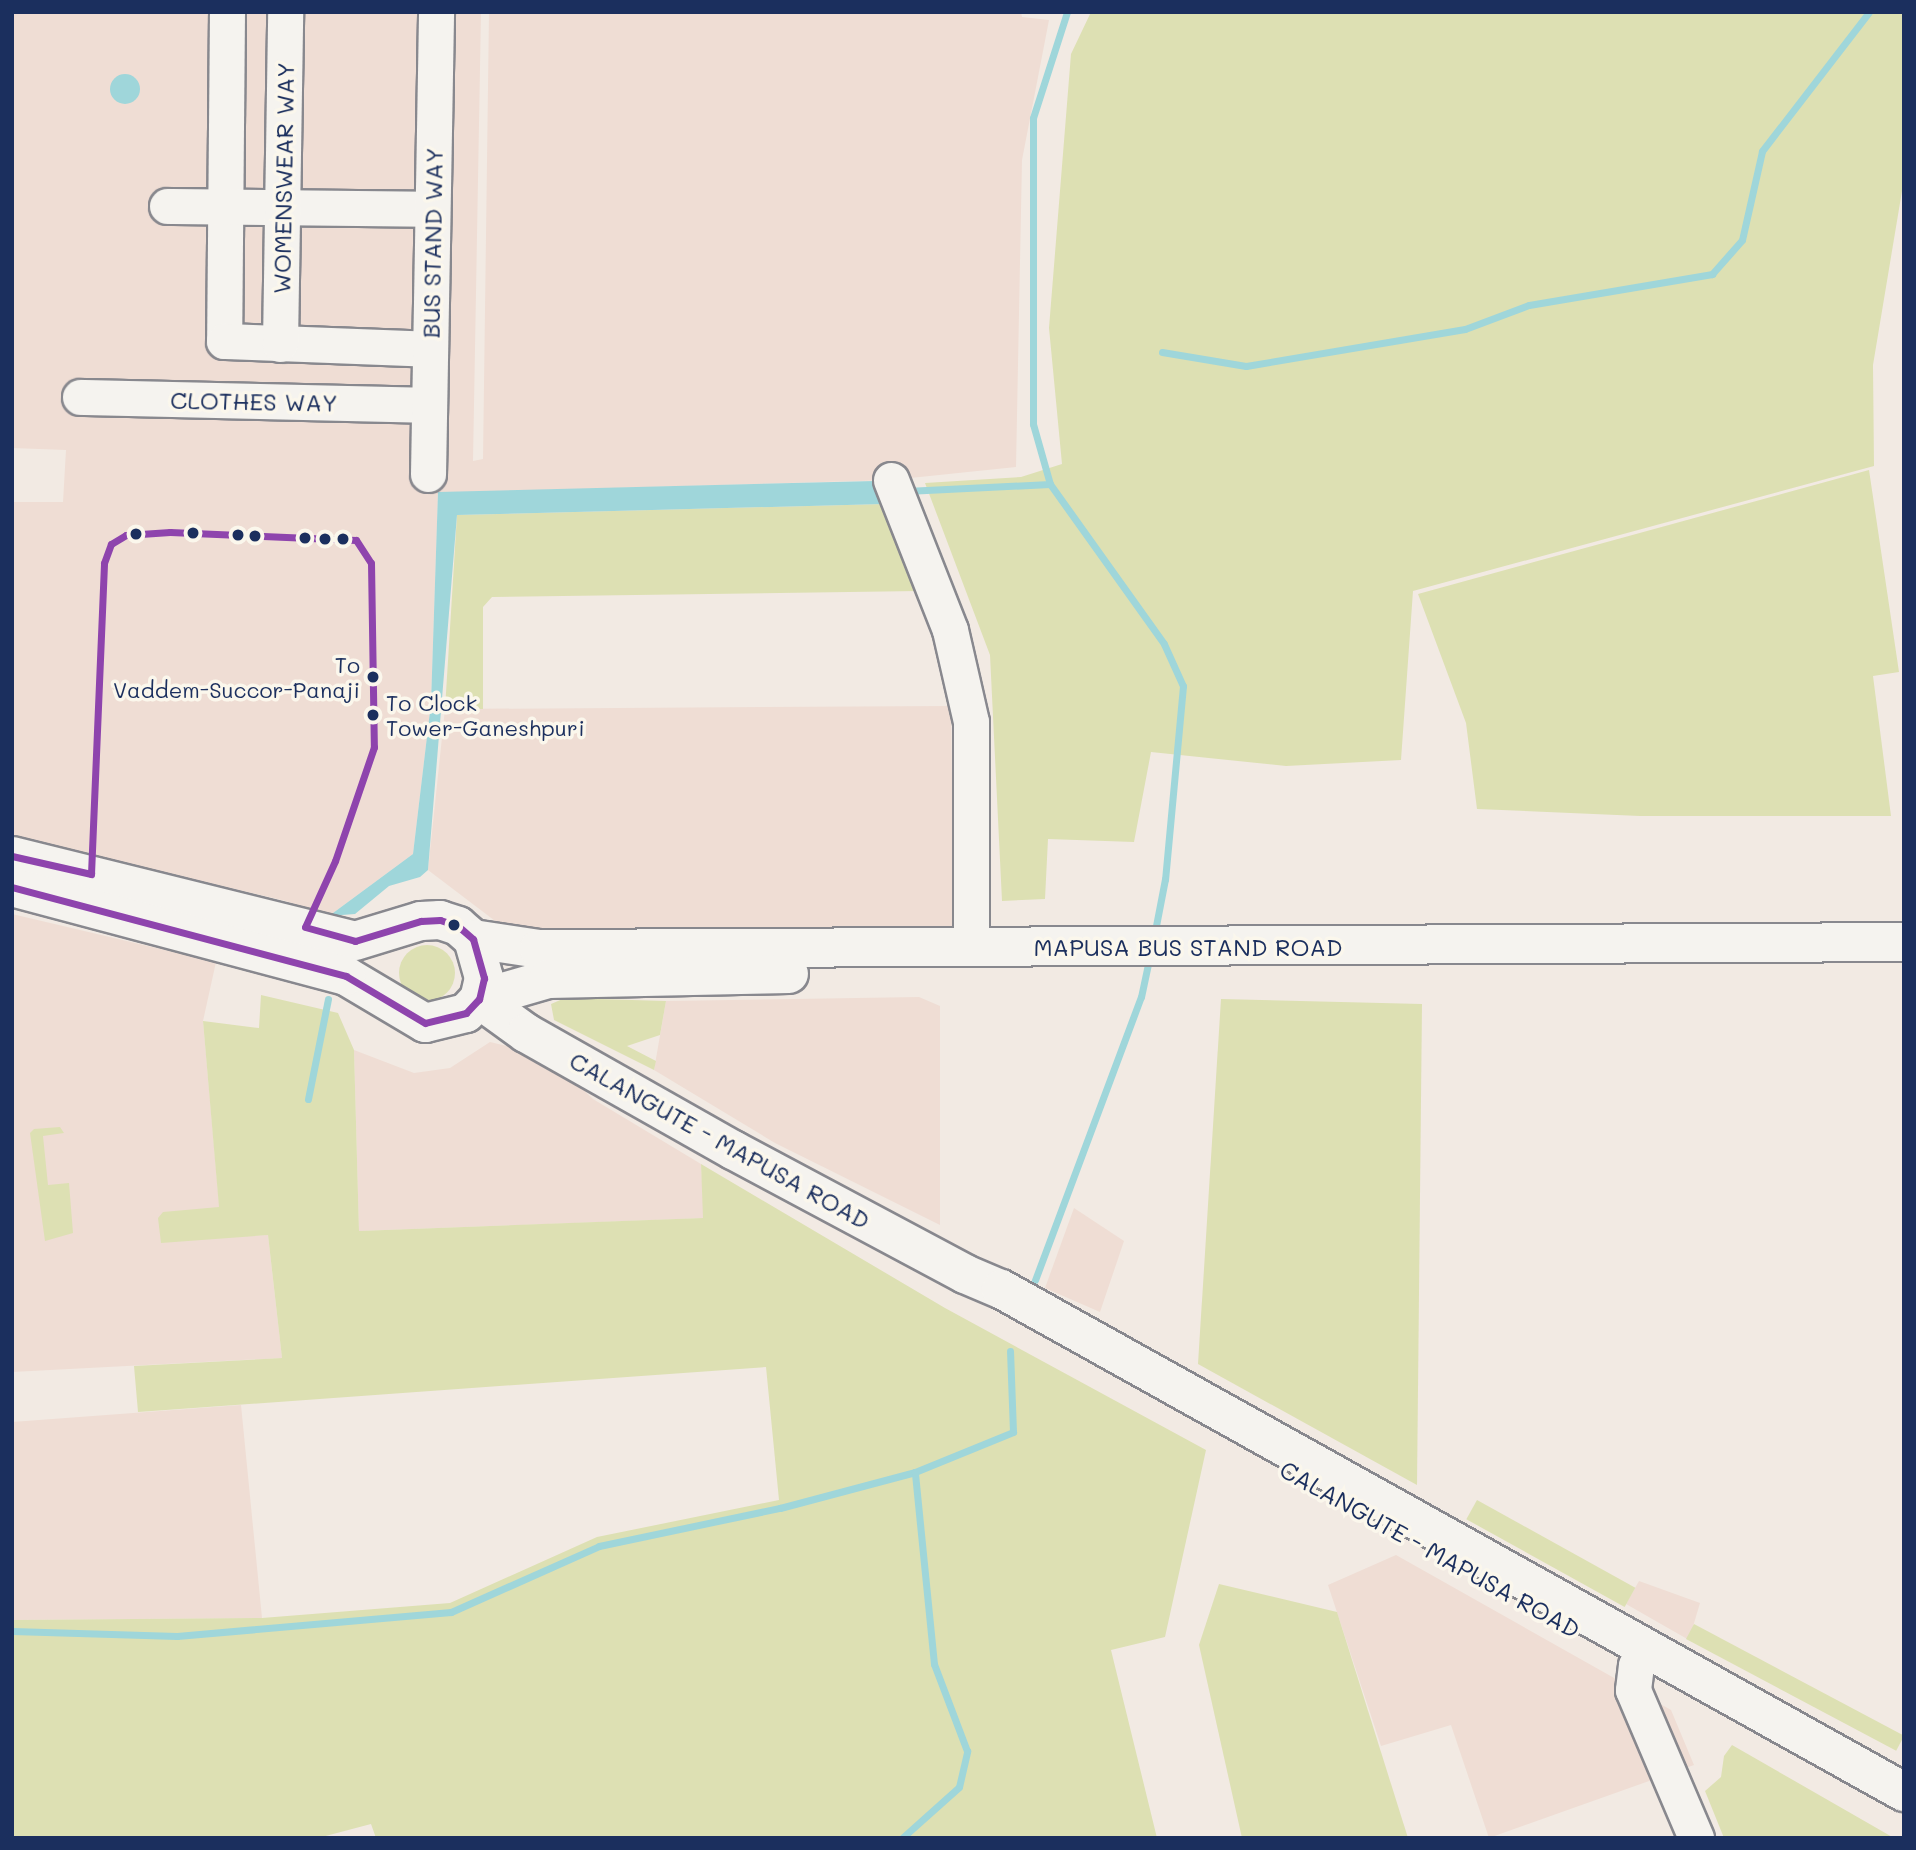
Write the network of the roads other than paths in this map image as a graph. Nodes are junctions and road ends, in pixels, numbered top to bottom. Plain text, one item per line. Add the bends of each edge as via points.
1 (227, 12) edge
2 (285, 12) edge
3 (436, 12) edge
4 (167, 205) dead end
5 (225, 206) junction
6 (282, 208) junction
7 (432, 209) junction
8 (280, 344) junction
9 (430, 349) junction
10 (80, 397) dead end
11 (428, 405) junction
12 (428, 474) dead end
13 (891, 480) dead end
14 (12, 856) edge
15 (12, 887) edge
16 (403, 928) junction
17 (473, 939) junction
18 (1904, 942) edge
19 (971, 948) junction
20 (1904, 969) edge
21 (479, 999) junction
22 (391, 1003) junction
23 (1641, 1656) junction
24 (1904, 1791) edge
25 (1904, 1811) edge
26 (1696, 1838) edge

1 - 5 street
2 - 6 street, WOMENSWEAR WAY
3 - 7 street, BUS STAND WAY
4 - 5 street
5 - 6 street
5 - 8 street via 224,341
6 - 7 street
6 - 8 street, WOMENSWEAR WAY
7 - 9 street, BUS STAND WAY
8 - 9 street
9 - 11 street, BUS STAND WAY
10 - 11 street, CLOTHES WAY
11 - 12 street, BUS STAND WAY
13 - 19 street via 950,630 971,722
14 - 16 main road via 355,941
15 - 22 main road via 346,976
16 - 17 main road via 440,920 458,926
16 - 22 main road via 383,955 384,988
17 - 19 main road, MAPUSA BUS STAND ROAD via 539,949
17 - 21 main road via 484,978
18 - 19 main road, MAPUSA BUS STAND ROAD
20 - 21 main road, MAPUSA BUS STAND ROAD via 561,978
21 - 22 main road via 466,1013 425,1023
21 - 23 main road, CALANGUTE - MAPUSA ROAD via 526,1033 965,1274 1002,1289
23 - 24 main road, CALANGUTE - MAPUSA ROAD
23 - 25 main road, CALANGUTE - MAPUSA ROAD
23 - 26 street via 1633,1690

